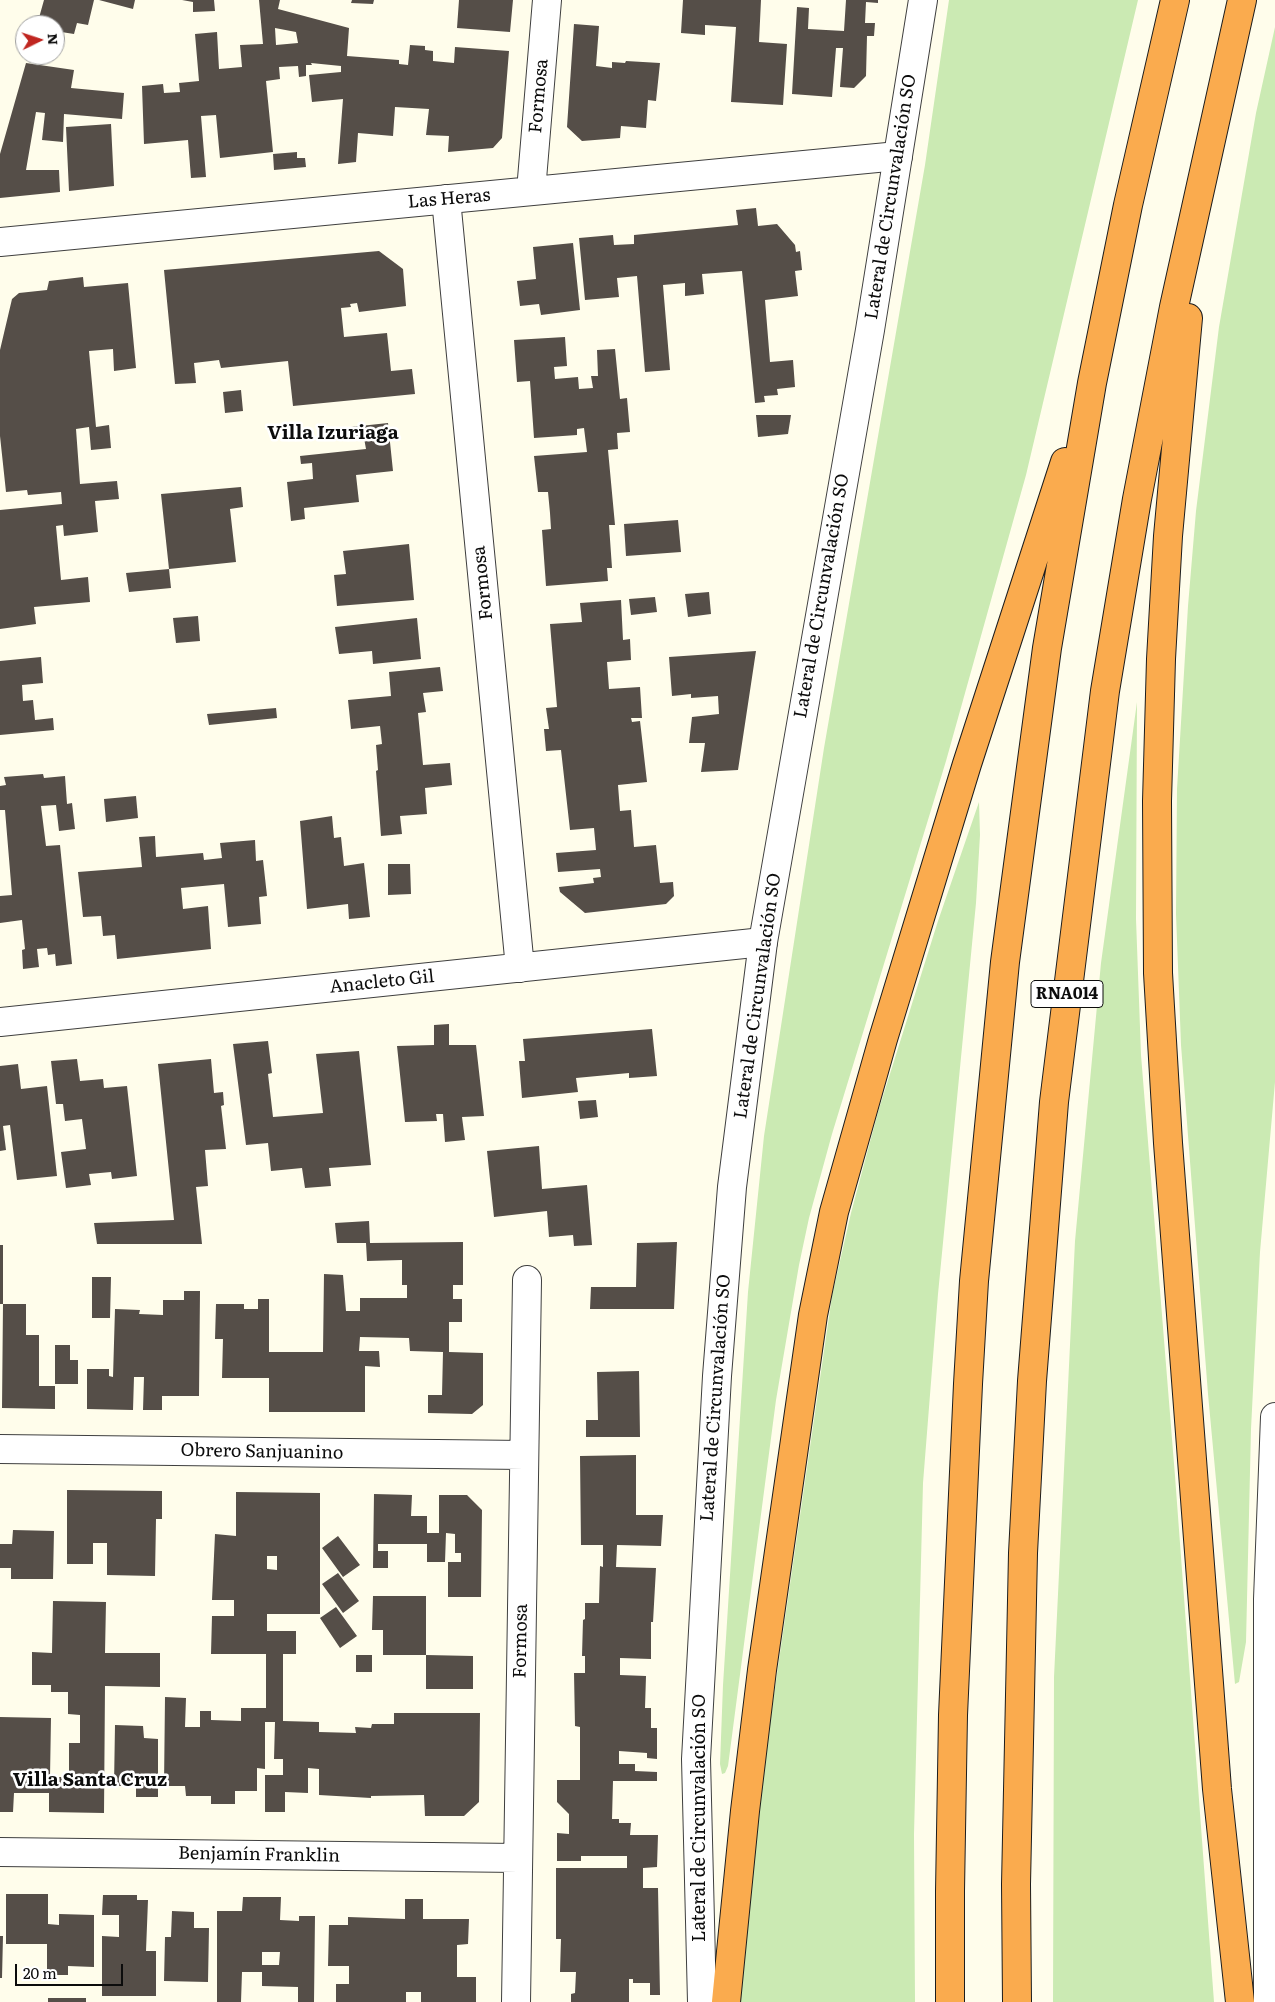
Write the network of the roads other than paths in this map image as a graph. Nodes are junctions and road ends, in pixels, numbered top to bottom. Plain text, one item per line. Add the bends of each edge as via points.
1 (547, 0) edge
2 (923, 0) edge
3 (1175, 0) edge
4 (1242, 0) edge
5 (898, 156) junction
6 (1200, 190) junction
7 (531, 191) junction
8 (446, 199) junction
9 (0, 242) edge
10 (1092, 383) junction
11 (763, 942) junction
12 (520, 968) junction
13 (0, 1022) edge
14 (527, 1280) dead end
15 (1275, 1418) edge
16 (0, 1450) edge
17 (524, 1455) junction
18 (0, 1852) edge
19 (518, 1858) junction
20 (516, 2002) edge
21 (702, 2002) edge
22 (726, 2002) edge
23 (950, 2002) edge
24 (1017, 2002) edge
25 (1240, 2002) edge
26 (1268, 2002) edge

1 - 7 street, Formosa
2 - 5 street, Lateral de Circunvalación SO
3 - 10 highway
4 - 6 highway, RNA014
5 - 7 street, Las Heras
5 - 11 street, Lateral de Circunvalación SO
6 - 24 highway, RNA014 via 1156,398 1105,691 1054,1102 1024,1534 1018,1764
6 - 25 highway via 1166,576 1157,801 1157,919 1161,1036 1217,1789
7 - 8 street, Las Heras
8 - 9 street, Las Heras
8 - 12 street, Formosa
10 - 22 highway via 1038,539 967,764 834,1212 812,1324 764,1661
10 - 23 highway via 1047,648 1026,801 1004,972 974,1281 953,1715
11 - 12 street, Anacleto Gil
11 - 21 street, Lateral de Circunvalación SO via 727,1242 700,1666 696,1768
12 - 13 street, Anacleto Gil
14 - 17 street, Formosa
15 - 26 street via 1268,1599
16 - 17 street, Obrero Sanjuanino
17 - 19 street, Formosa
18 - 19 street, Benjamín Franklin
19 - 20 street, Formosa

